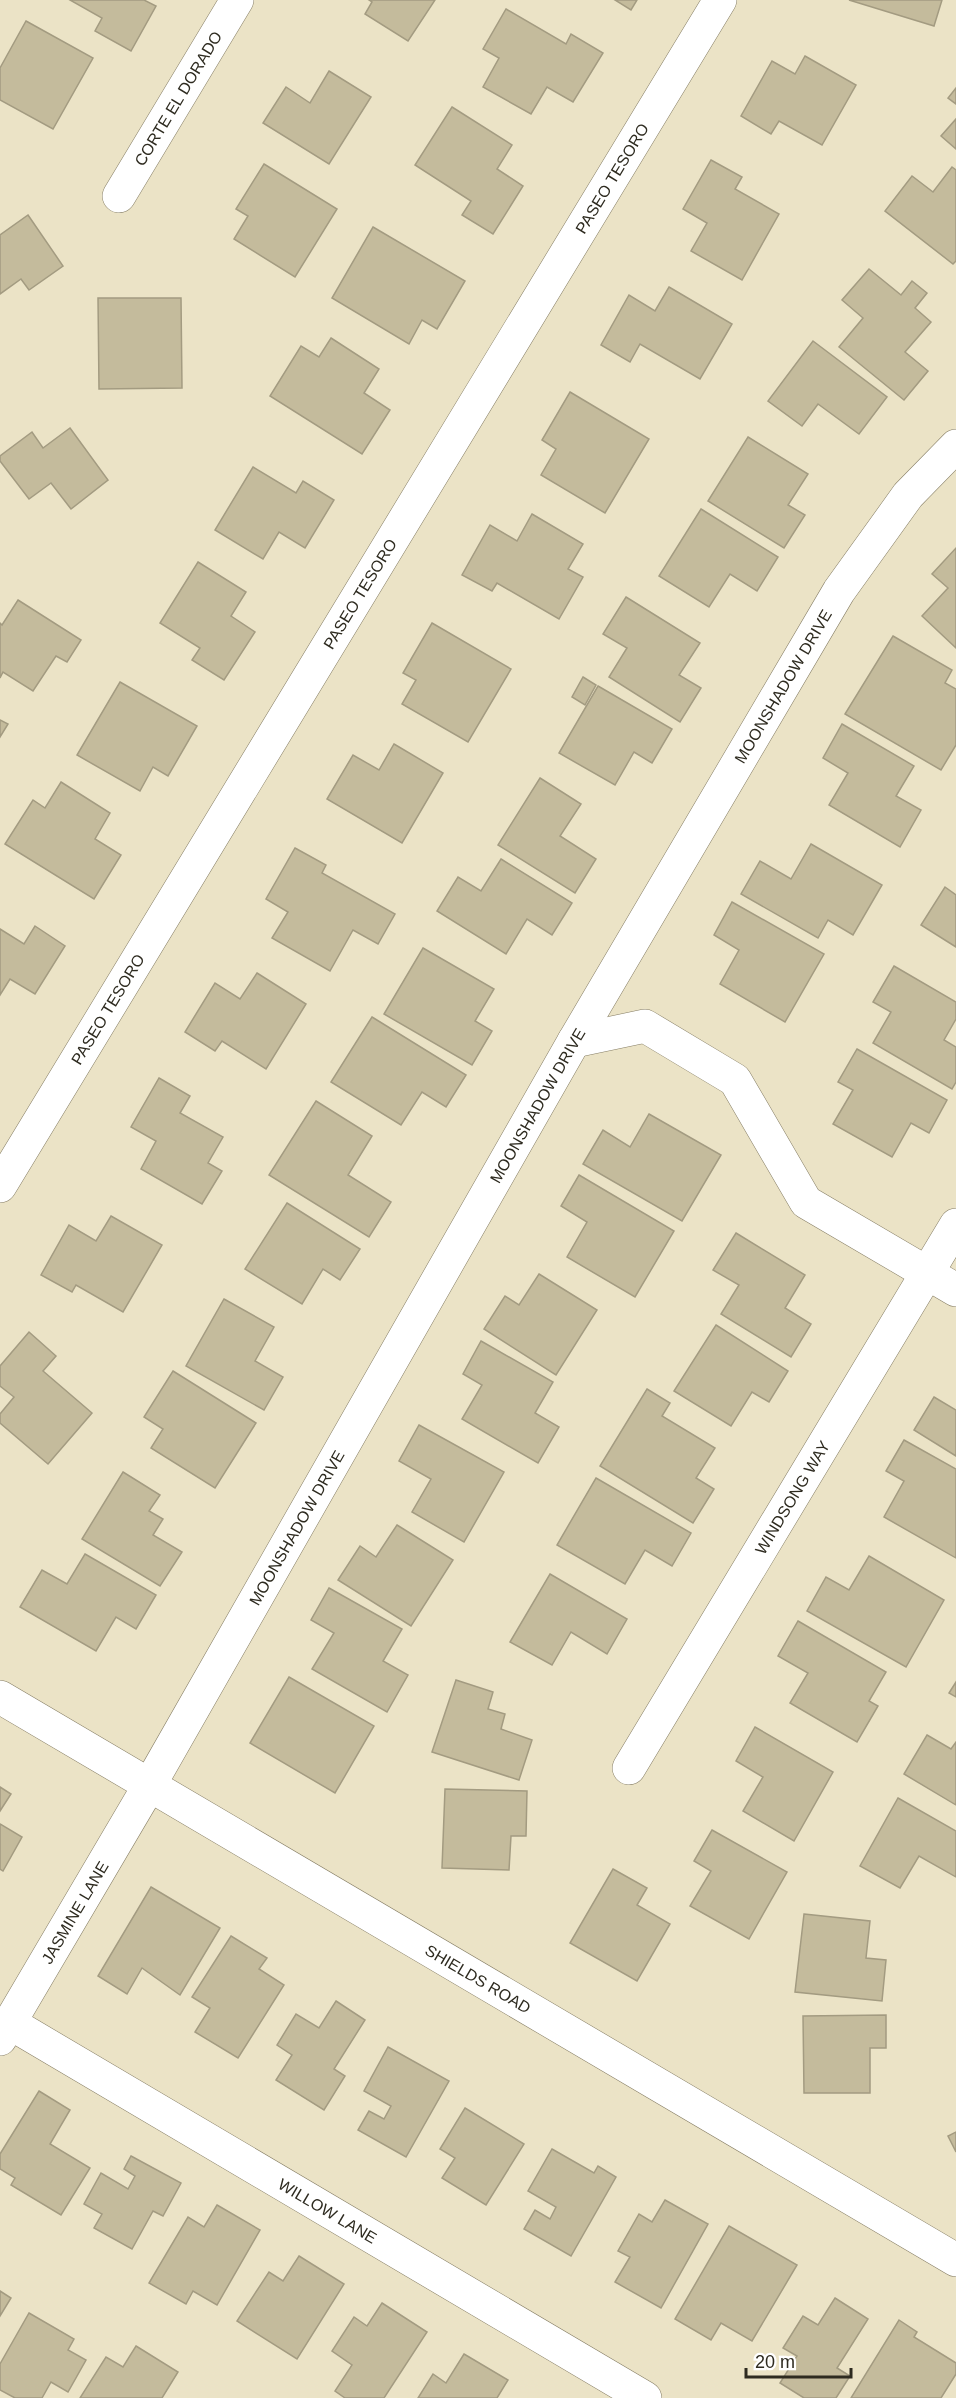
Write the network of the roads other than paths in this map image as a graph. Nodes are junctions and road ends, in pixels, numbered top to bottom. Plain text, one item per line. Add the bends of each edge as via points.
1 (237, 0) edge
2 (720, 0) edge
3 (119, 196) dead end
4 (956, 446) edge
5 (574, 1041) junction
6 (0, 1186) edge
7 (956, 1225) edge
8 (926, 1274) junction
9 (956, 1290) edge
10 (0, 1697) edge
11 (629, 1768) dead end
12 (149, 1786) junction
13 (5, 2031) edge
14 (956, 2260) edge
15 (645, 2398) edge

1 - 3 street, CORTE EL DORADO
2 - 6 street, PASEO TESORO
4 - 5 street, MOONSHADOW DRIVE via 908,495 839,591
5 - 8 street via 645,1026 735,1080 806,1202
5 - 12 street, MOONSHADOW DRIVE
7 - 8 street, WINDSONG WAY
8 - 9 street
8 - 11 street, WINDSONG WAY
10 - 12 street, SHIELDS ROAD
12 - 13 street, JASMINE LANE
12 - 14 street, SHIELDS ROAD
13 - 15 street, WILLOW LANE

